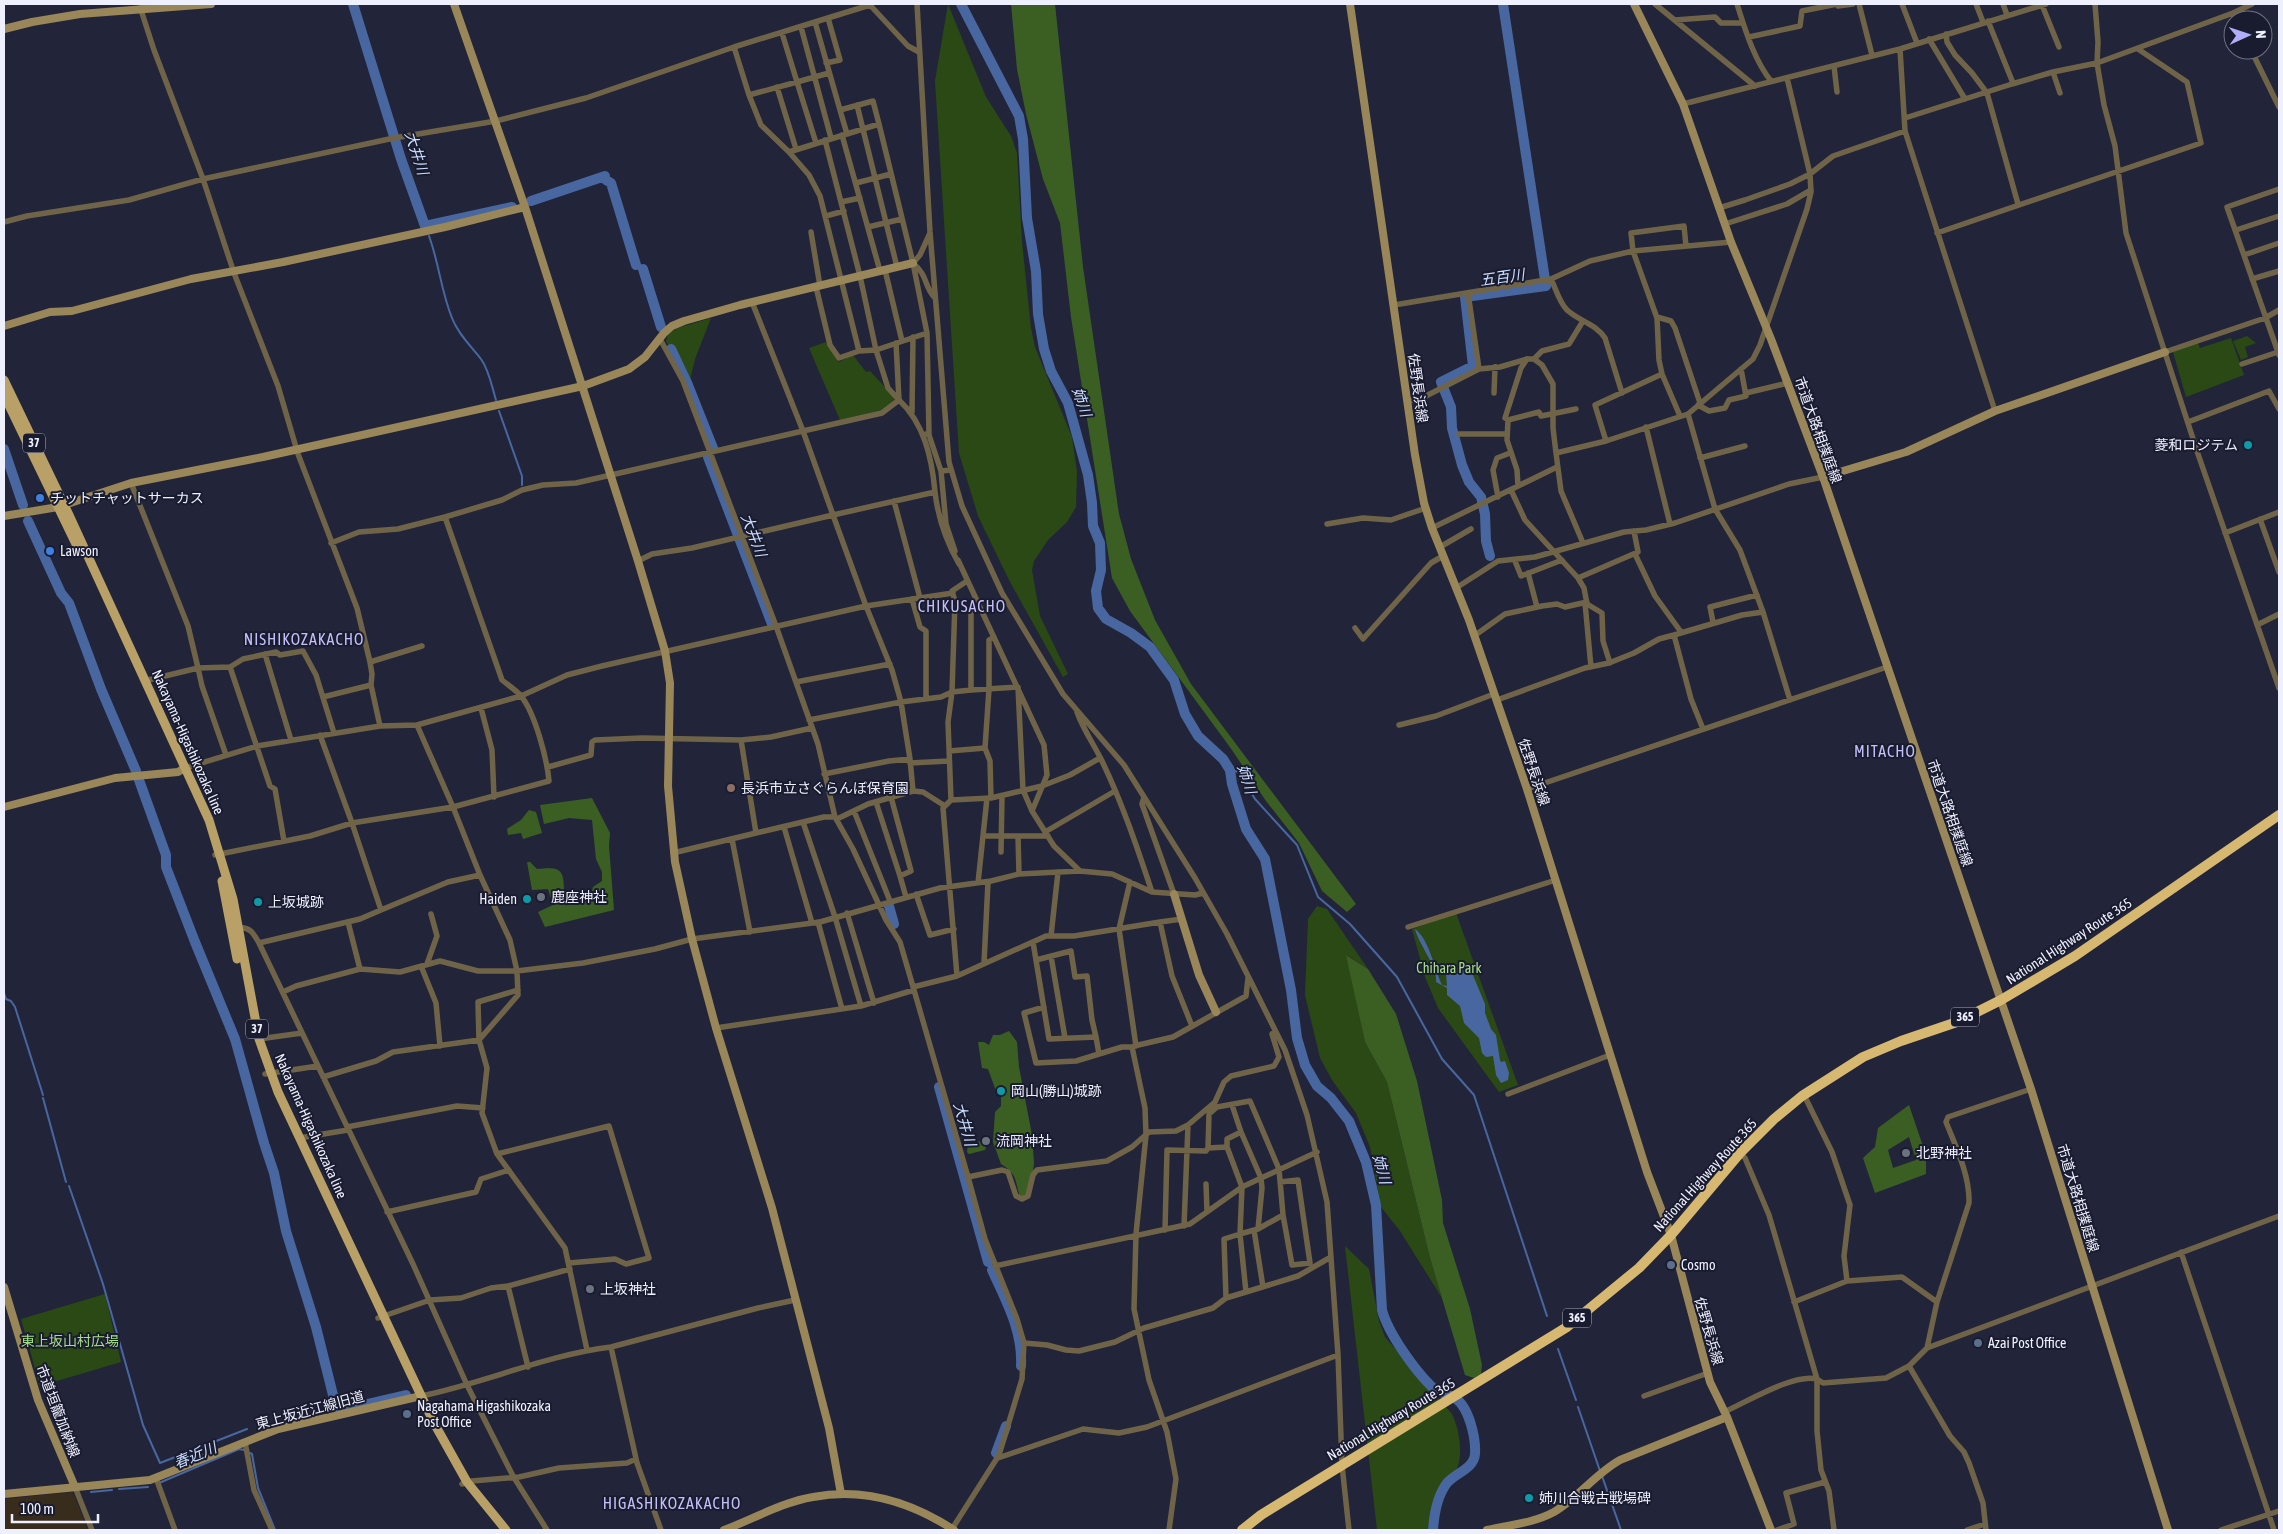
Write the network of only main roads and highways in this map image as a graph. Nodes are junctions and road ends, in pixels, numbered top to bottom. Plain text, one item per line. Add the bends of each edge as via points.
1 (4, 380) edge
2 (4, 395) edge
3 (61, 506) junction
4 (2279, 815) edge
5 (217, 854) junction
6 (267, 1073) junction
7 (381, 1317) junction
8 (465, 1483) junction
9 (499, 1530) edge
10 (506, 1530) edge
11 (1242, 1530) edge

1 - 3 main road, Nakayama-Higashikozaka line / 37
2 - 3 main road, Nakayama-Higashikozaka line / 37
3 - 5 main road, Nakayama-Higashikozaka line / 37 via 209,820
4 - 11 highway, National Highway Route 365 / 365 via 2075,956 2001,1000 1957,1022 1863,1057 1804,1095 1740,1152 1639,1268 1567,1326 1261,1515
5 - 6 main road, Nakayama-Higashikozaka line / 37 via 238,928
5 - 6 main road, Nakayama-Higashikozaka line / 37 via 249,1021
6 - 7 main road, Nakayama-Higashikozaka line / 37
6 - 7 main road, Nakayama-Higashikozaka line / 37 via 293,1140
7 - 8 main road, Nakayama-Higashikozaka line / 37 via 418,1397
8 - 9 main road, Nakayama-Higashikozaka line / 37
8 - 10 main road, Nakayama-Higashikozaka line / 37

